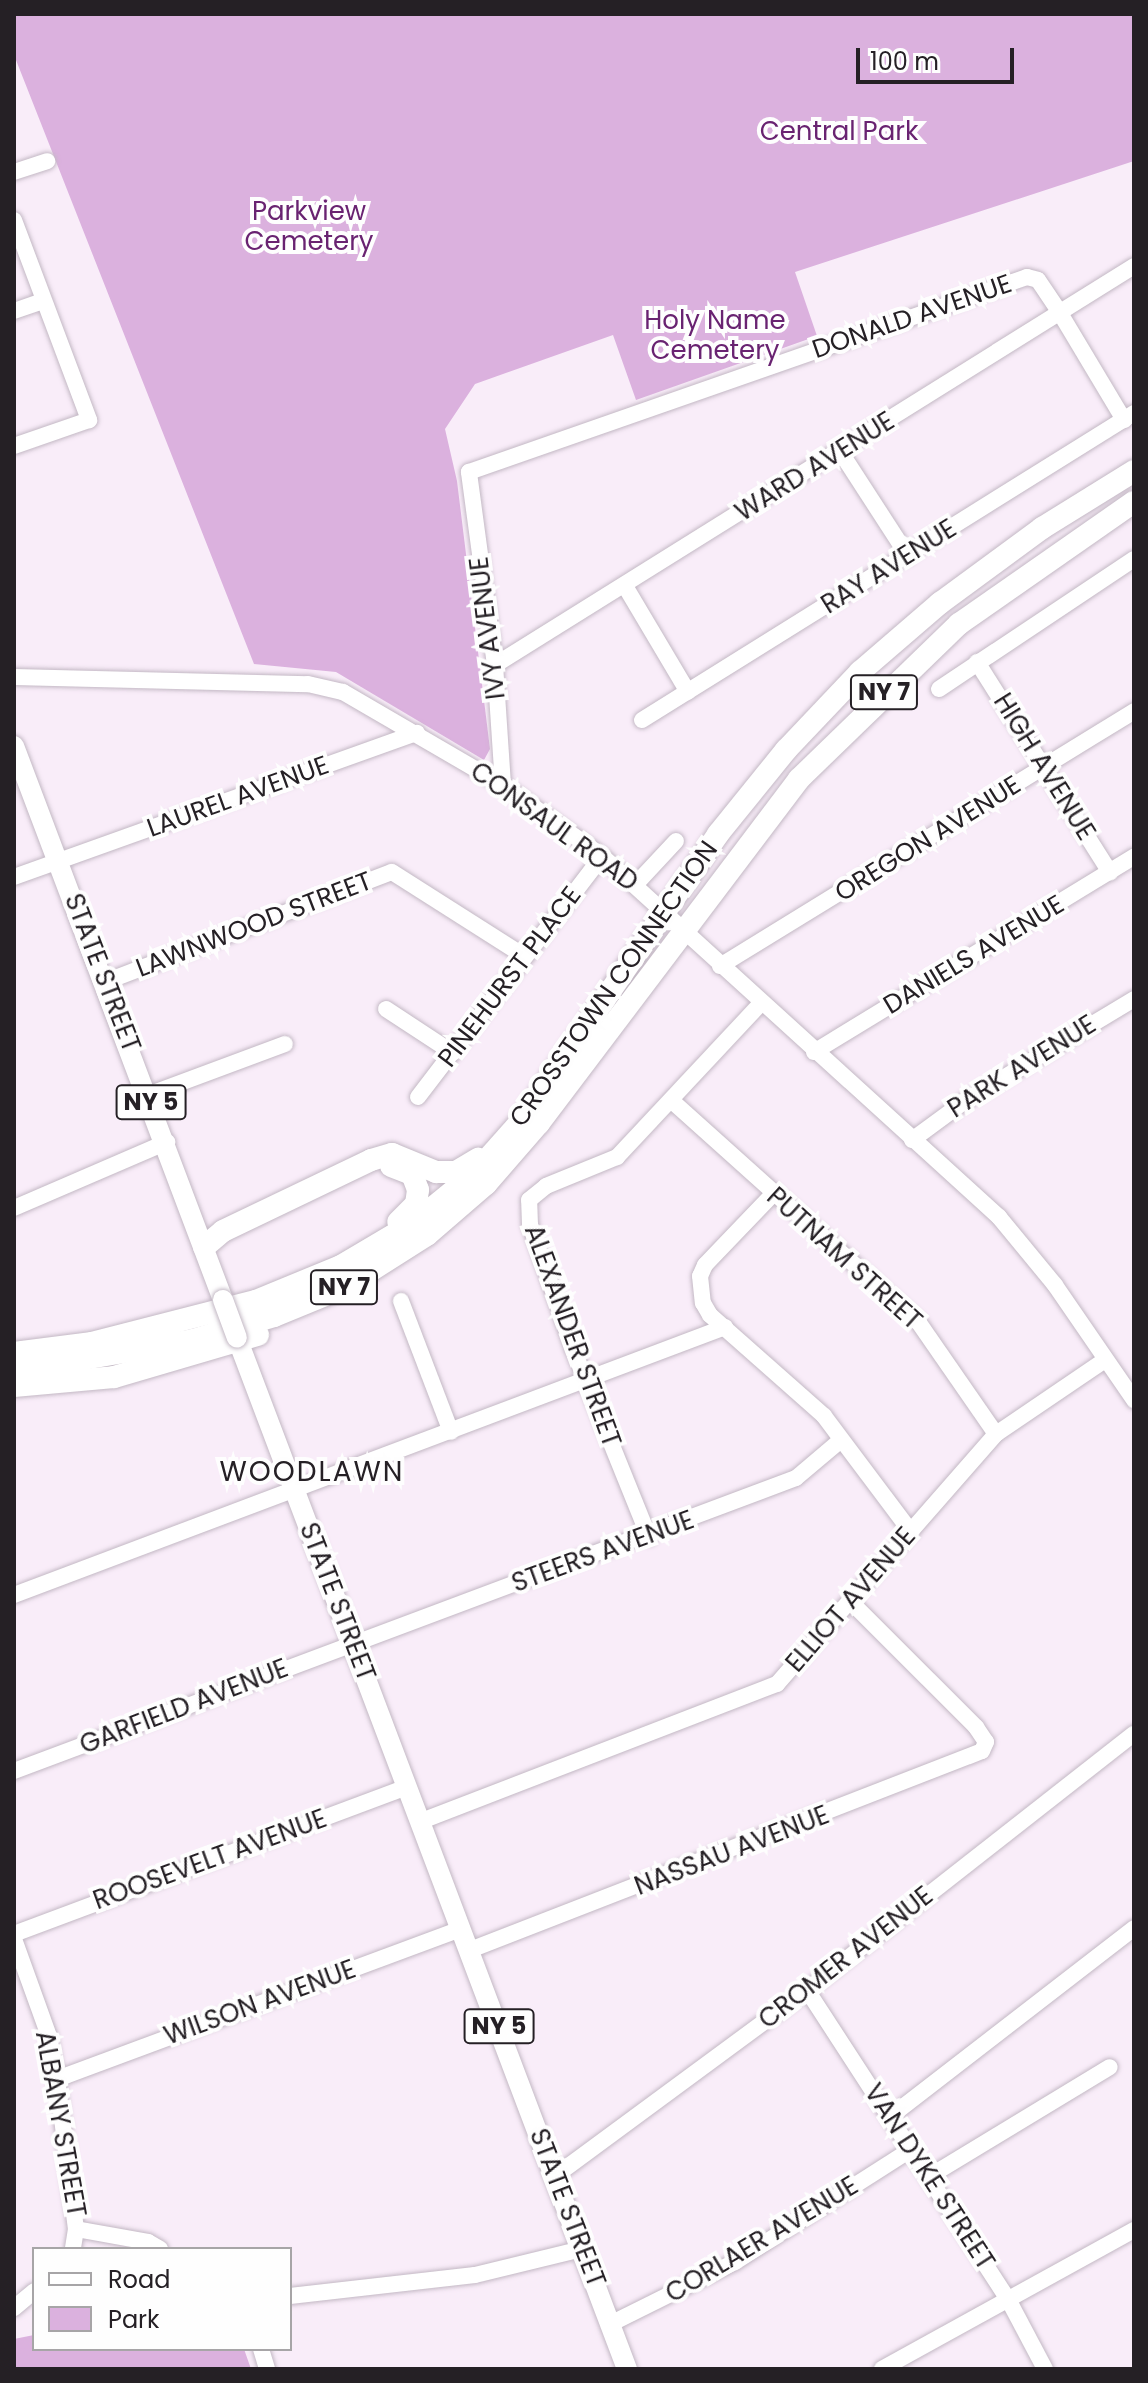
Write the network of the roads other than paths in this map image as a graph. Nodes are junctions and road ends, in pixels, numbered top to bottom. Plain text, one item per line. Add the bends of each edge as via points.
1 (47, 161) dead end
2 (14, 172) edge
3 (14, 220) edge
4 (1134, 266) edge
5 (43, 301) junction
6 (14, 311) edge
7 (1060, 313) junction
8 (1129, 416) edge
9 (14, 446) edge
10 (840, 451) junction
11 (1134, 471) edge
12 (469, 472) joint
13 (1134, 502) edge
14 (908, 556) junction
15 (1134, 559) edge
16 (625, 586) junction
17 (977, 662) junction
18 (495, 665) junction
19 (14, 677) edge
20 (939, 689) dead end
21 (688, 692) junction
22 (1134, 711) edge
23 (642, 720) dead end
24 (417, 733) junction
25 (14, 746) edge
26 (1046, 767) junction
27 (503, 785) junction
28 (676, 841) dead end
29 (602, 856) junction
30 (1134, 857) edge
31 (59, 861) junction
32 (1110, 872) junction
33 (14, 877) edge
34 (635, 885) junction
35 (663, 913) junction
36 (681, 930) junction
37 (524, 956) junction
38 (720, 966) junction
39 (105, 982) junction
40 (1134, 999) edge
41 (761, 1003) junction
42 (386, 1009) dead end
43 (285, 1044) dead end
44 (814, 1052) junction
45 (453, 1053) junction
46 (148, 1095) junction
47 (418, 1097) dead end
48 (672, 1101) junction
49 (530, 1122) junction
50 (912, 1140) junction
51 (167, 1142) junction
52 (773, 1194) junction
53 (14, 1208) edge
54 (204, 1247) junction
55 (371, 1248) junction
56 (401, 1301) dead end
57 (725, 1327) junction
58 (238, 1340) junction
59 (14, 1353) edge
60 (1105, 1360) junction
61 (14, 1371) edge
62 (586, 1382) junction
63 (14, 1386) edge
64 (1134, 1400) edge
65 (451, 1432) junction
66 (996, 1434) junction
67 (841, 1440) junction
68 (294, 1490) junction
69 (911, 1532) junction
70 (649, 1537) junction
71 (14, 1595) edge
72 (852, 1603) junction
73 (354, 1644) junction
74 (1134, 1735) edge
75 (14, 1771) edge
76 (407, 1787) junction
77 (419, 1822) junction
78 (462, 1928) junction
79 (1134, 1928) edge
80 (14, 1936) edge
81 (470, 1950) junction
82 (807, 1990) junction
83 (1110, 2067) dead end
84 (57, 2079) junction
85 (891, 2116) junction
86 (910, 2150) junction
87 (555, 2176) junction
88 (930, 2176) junction
89 (76, 2229) junction
90 (1134, 2230) edge
91 (73, 2247) edge
92 (157, 2247) edge
93 (582, 2249) junction
94 (32, 2293) edge
95 (292, 2296) edge
96 (1008, 2299) junction
97 (14, 2308) edge
98 (610, 2324) junction
99 (627, 2369) edge
100 (882, 2369) edge
101 (1045, 2369) edge

1 - 2 street
3 - 5 street
4 - 7 street, WARD AVENUE
5 - 6 street
5 - 9 street via 89,420
7 - 8 street
7 - 10 street, WARD AVENUE
7 - 12 street, DONALD AVENUE via 1038,280 1027,277
8 - 14 street, RAY AVENUE
10 - 14 street
10 - 16 street, WARD AVENUE
11 - 35 highway, CROSSTOWN CONNECTION / NY 7 via 940,603 860,672 786,750
12 - 18 street, IVY AVENUE
13 - 36 highway, CROSSTOWN CONNECTION / NY 7 via 959,624 876,699 799,779
14 - 21 street, RAY AVENUE
15 - 17 street
16 - 18 street, WARD AVENUE
16 - 21 street
17 - 20 street
17 - 26 street, HIGH AVENUE
18 - 27 street, IVY AVENUE
19 - 24 street, CONSAUL ROAD via 308,684 343,692
21 - 23 street, RAY AVENUE
22 - 26 street, OREGON AVENUE
24 - 27 street, CONSAUL ROAD
24 - 31 street, LAUREL AVENUE
25 - 31 main road, STATE STREET / NY 5
26 - 32 street, HIGH AVENUE
26 - 38 street, OREGON AVENUE
27 - 29 street, CONSAUL ROAD
28 - 34 street
29 - 34 street, CONSAUL ROAD
29 - 37 street, PINEHURST PLACE
30 - 32 street, DANIELS AVENUE
31 - 33 street, LAUREL AVENUE
31 - 39 main road, STATE STREET / NY 5
32 - 44 street, DANIELS AVENUE
34 - 35 street, CONSAUL ROAD
35 - 36 street, CONSAUL ROAD
35 - 49 highway, CROSSTOWN CONNECTION / NY 7
36 - 38 street, CONSAUL ROAD
36 - 49 highway, CROSSTOWN CONNECTION / NY 7
37 - 39 street, LAWNWOOD STREET via 392,872
37 - 45 street, PINEHURST PLACE
38 - 41 street, CONSAUL ROAD
39 - 46 main road, STATE STREET / NY 5
40 - 50 street, PARK AVENUE via 965,1101
41 - 44 street, CONSAUL ROAD
41 - 48 street, ALEXANDER STREET
42 - 45 street
43 - 46 street
44 - 50 street, CONSAUL ROAD
45 - 47 street, PINEHURST PLACE
46 - 51 main road, STATE STREET / NY 5
48 - 52 street, PUTNAM STREET
48 - 62 street, ALEXANDER STREET via 617,1157 546,1186 529,1200 530,1225
49 - 54 highway via 456,1172 436,1172 392,1154 371,1160 223,1231
49 - 55 highway, CROSSTOWN CONNECTION / NY 7 via 415,1222
49 - 58 highway via 499,1182 428,1248 319,1312
49 - 61 highway, CROSSTOWN CONNECTION / NY 7 via 486,1184 427,1235 345,1287 274,1316 193,1340
50 - 60 street, CONSAUL ROAD via 1024,1243
51 - 53 street
51 - 54 main road, STATE STREET / NY 5
52 - 57 street via 700,1276 703,1303
52 - 66 street, PUTNAM STREET via 919,1323
54 - 55 highway via 227,1242 373,1167 403,1167 417,1182 416,1204
54 - 58 main road, STATE STREET / NY 5, bridge
55 - 59 highway, CROSSTOWN CONNECTION / NY 7 via 282,1291 180,1324
56 - 65 street
57 - 62 street
57 - 67 street via 785,1376
58 - 63 highway via 114,1377
58 - 68 main road, STATE STREET / NY 5
60 - 64 street, CONSAUL ROAD
60 - 66 street, ELLIOT AVENUE
62 - 65 street
62 - 70 street, ALEXANDER STREET
65 - 68 street
66 - 69 street, ELLIOT AVENUE
67 - 69 street
67 - 70 street, STEERS AVENUE via 796,1478
68 - 71 street
68 - 73 main road, STATE STREET / NY 5
69 - 72 street, ELLIOT AVENUE
70 - 73 street, STEERS AVENUE
72 - 77 street, ELLIOT AVENUE via 777,1684
72 - 81 street, NASSAU AVENUE via 986,1742 974,1757
73 - 75 street, GARFIELD AVENUE
73 - 76 main road, STATE STREET / NY 5
74 - 82 street, CROMER AVENUE
76 - 77 main road, STATE STREET / NY 5
76 - 80 street, ROOSEVELT AVENUE
77 - 78 main road, STATE STREET / NY 5
78 - 81 main road, STATE STREET / NY 5
78 - 84 street, WILSON AVENUE
79 - 85 street
80 - 84 street, ALBANY STREET via 49,2036
81 - 87 main road, STATE STREET / NY 5
82 - 85 street, VAN DYKE STREET
82 - 87 street, CROMER AVENUE
83 - 88 street
84 - 89 street, ALBANY STREET
85 - 86 street, VAN DYKE STREET
86 - 88 street, VAN DYKE STREET
86 - 98 street, CORLAER AVENUE via 735,2262
87 - 93 main road, STATE STREET / NY 5
88 - 96 street, VAN DYKE STREET
89 - 91 street
89 - 92 street, ALBANY STREET
90 - 96 street
93 - 95 street via 475,2275
93 - 98 main road, STATE STREET / NY 5
94 - 97 street
96 - 100 street
96 - 101 street, VAN DYKE STREET
98 - 99 main road, STATE STREET / NY 5

